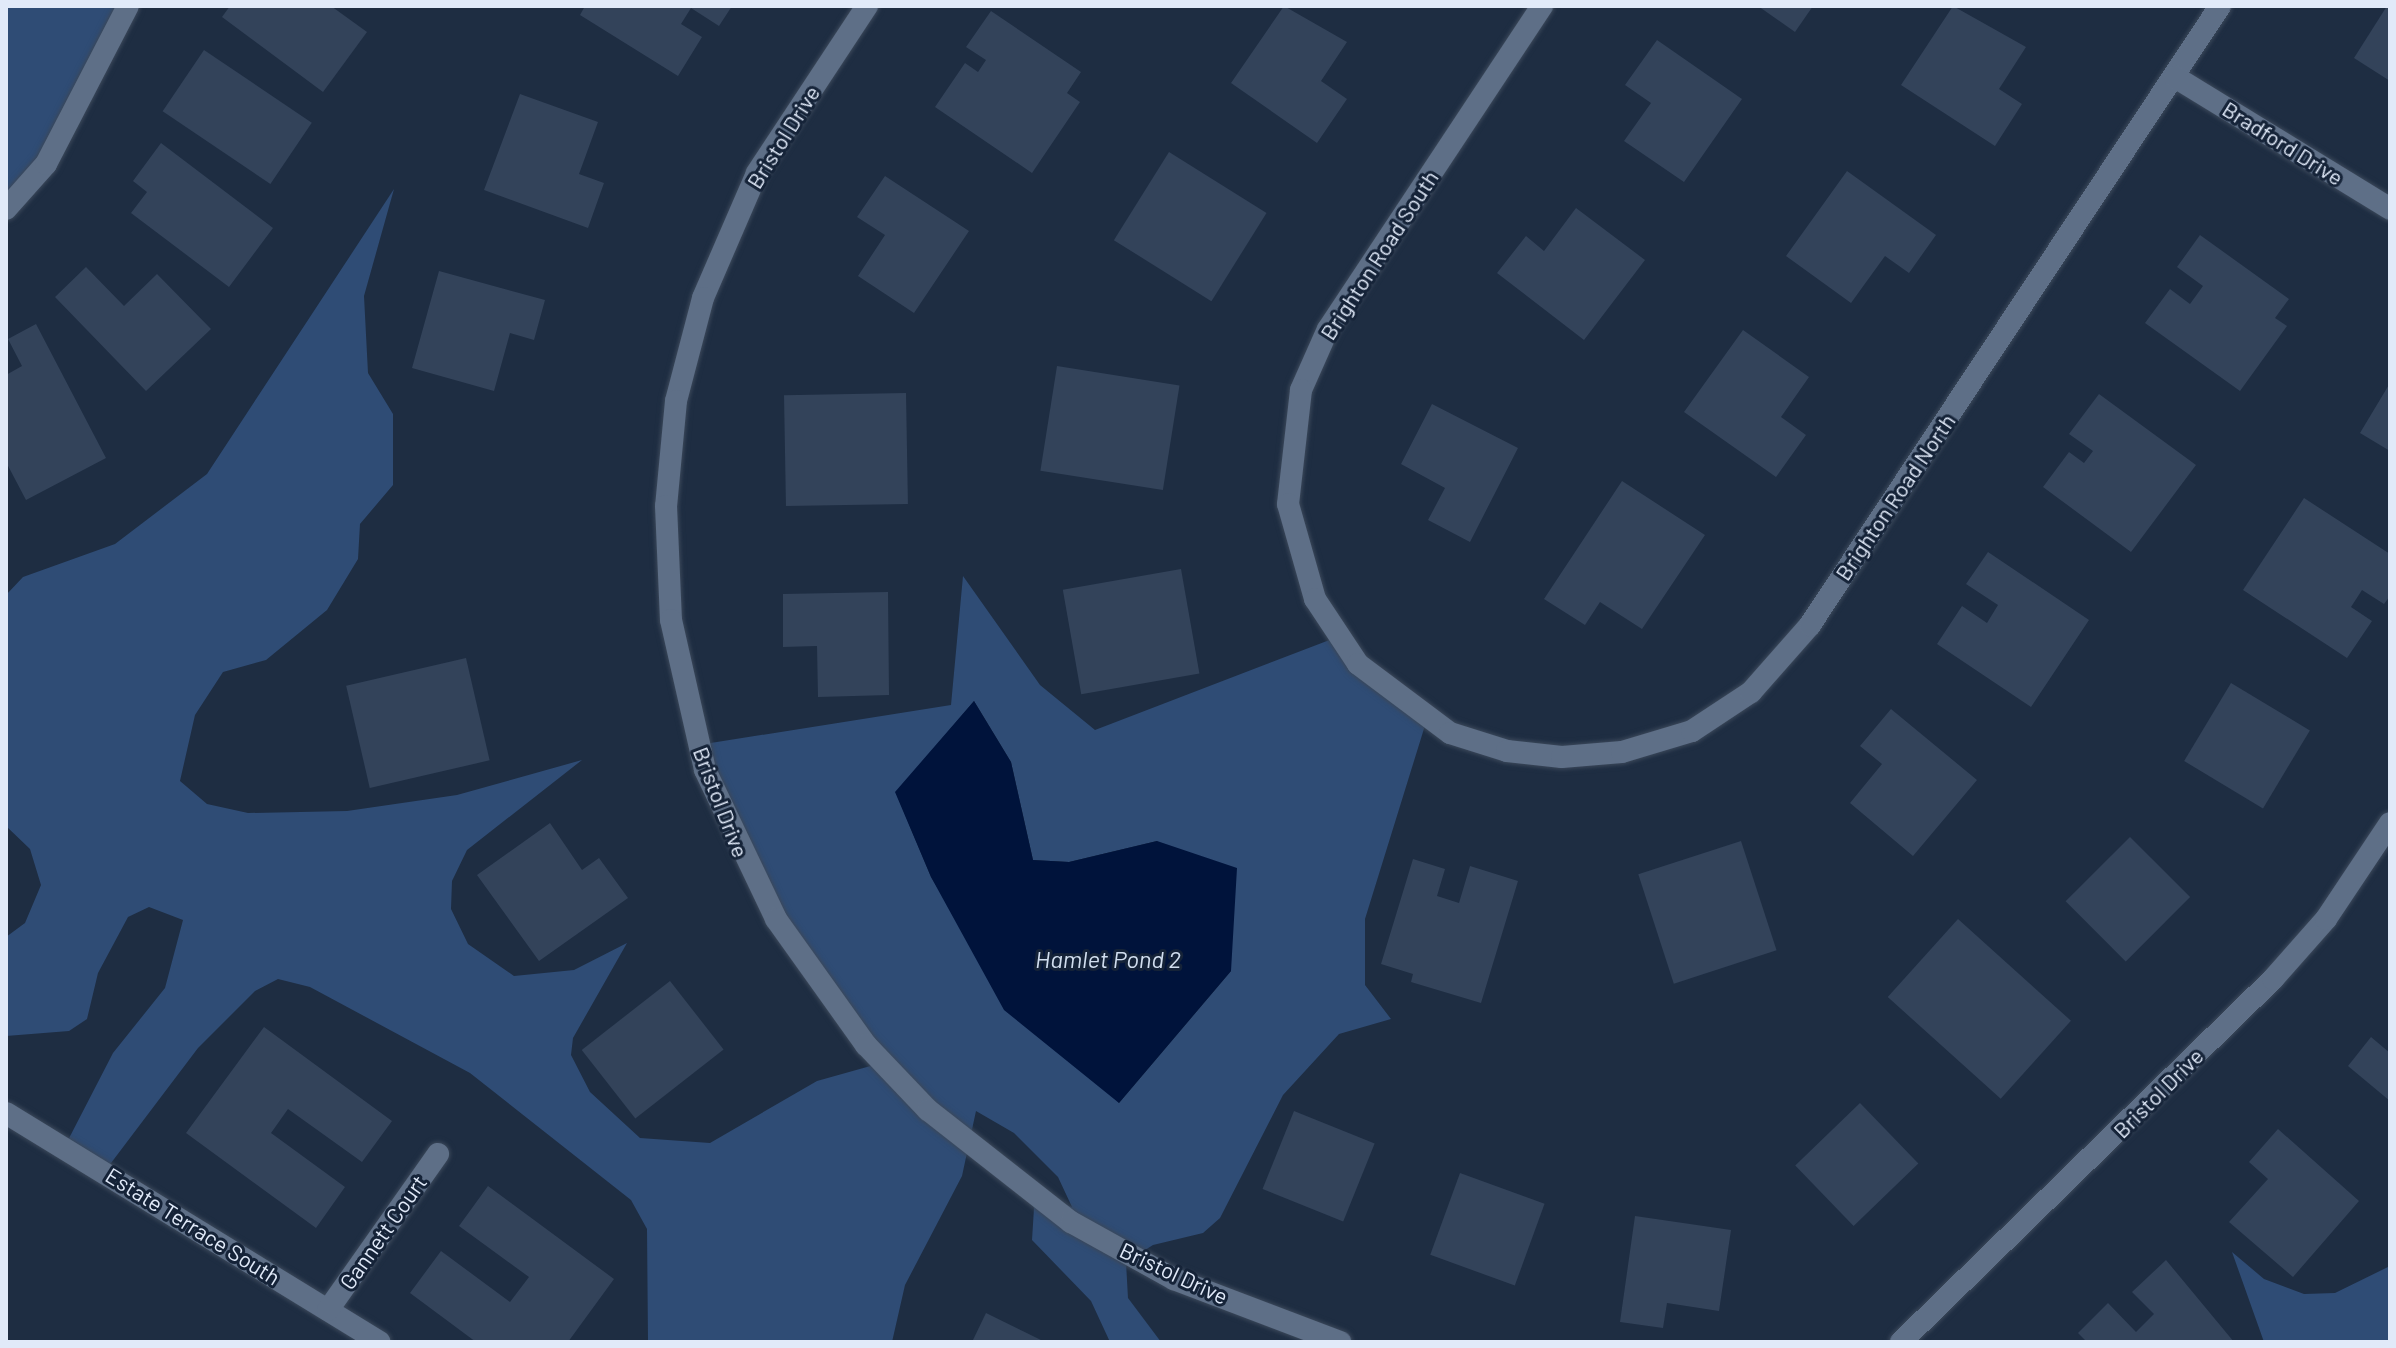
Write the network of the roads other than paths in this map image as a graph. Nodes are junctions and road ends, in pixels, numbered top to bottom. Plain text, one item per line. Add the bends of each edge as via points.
1 (128, 6) edge
2 (867, 6) edge
3 (1542, 6) edge
4 (2220, 6) edge
5 (2175, 77) junction
6 (6, 209) edge
7 (2390, 209) edge
8 (1427, 719) joint
9 (2390, 823) edge
10 (6, 1113) edge
11 (438, 1154) dead end
12 (328, 1310) junction
13 (379, 1342) edge
14 (1340, 1342) edge
15 (1901, 1342) edge

1 - 6 street via 46,164
2 - 14 street, Bristol Drive via 757,173 703,298 676,401 666,506 671,620 705,770 776,919 866,1045 928,1110 1071,1222 1174,1279
3 - 8 street, Brighton Road South via 1328,329 1301,390 1289,450 1288,504 1315,599 1358,664
4 - 5 street, Brighton Road North
5 - 7 street, Bradford Drive
5 - 8 street, Brighton Road North via 1810,625 1751,692 1692,731 1622,752 1507,751
9 - 15 street, Bristol Drive via 2326,919 2273,979
10 - 12 street, Estate Terrace South
11 - 12 street, Gannett Court
12 - 13 street, Estate Terrace South

